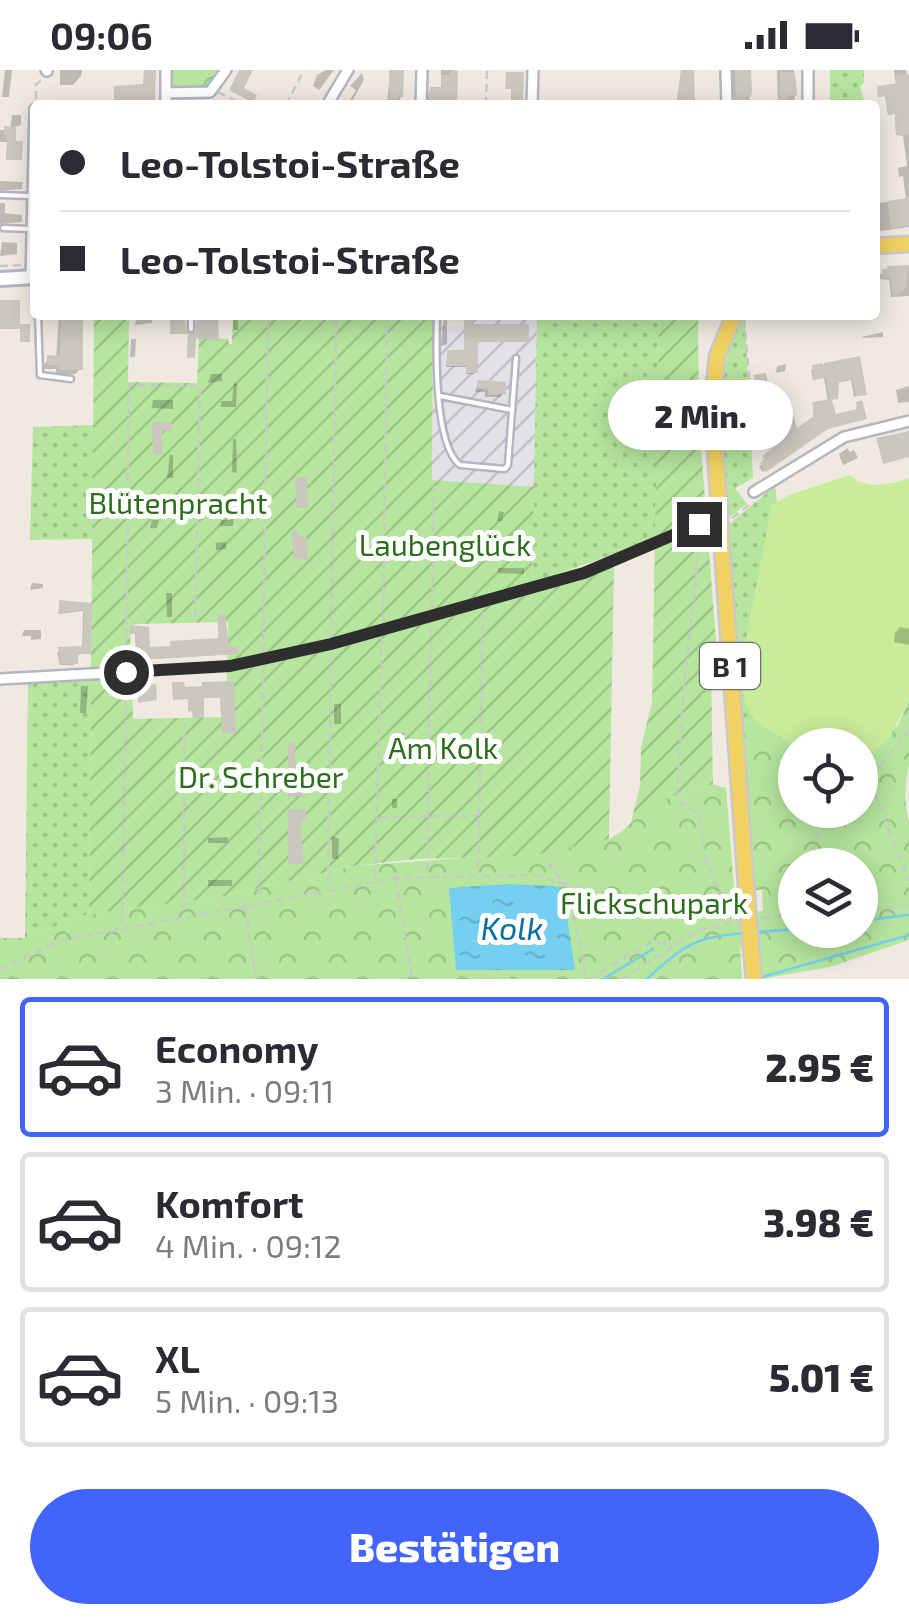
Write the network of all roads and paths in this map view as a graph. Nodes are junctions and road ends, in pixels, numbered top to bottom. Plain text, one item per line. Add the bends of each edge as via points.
1 (166, 70) edge
2 (226, 70) edge
3 (304, 70) edge
4 (348, 70) edge
5 (422, 70) edge
6 (487, 70) edge
7 (533, 70) edge
8 (726, 70) edge
9 (808, 70) edge
10 (46, 71) edge
11 (214, 90) junction
12 (166, 93) junction
13 (35, 100) edge
14 (166, 100) edge
15 (234, 100) edge
16 (289, 100) edge
17 (330, 100) edge
18 (422, 100) edge
19 (486, 100) edge
20 (532, 100) edge
21 (727, 100) edge
22 (808, 100) edge
23 (0, 196) edge
24 (30, 196) edge
25 (3, 228) dead end
26 (30, 229) edge
27 (909, 244) edge
28 (880, 246) edge
29 (0, 266) edge
30 (30, 273) edge
31 (30, 273) edge
32 (0, 278) edge
33 (38, 320) edge
34 (191, 320) edge
35 (268, 320) edge
36 (336, 320) edge
37 (387, 320) edge
38 (437, 320) edge
39 (736, 320) edge
40 (742, 320) edge
41 (191, 329) dead end
42 (516, 358) dead end
43 (71, 379) dead end
44 (750, 387) dead end
45 (440, 396) junction
46 (512, 410) junction
47 (909, 421) edge
48 (434, 486) dead end
49 (754, 492) joint
50 (730, 520) dead end
51 (699, 524) joint
52 (483, 602) junction
53 (432, 615) junction
54 (195, 620) dead end
55 (382, 630) junction
56 (331, 644) junction
57 (263, 660) junction
58 (126, 672) junction
59 (0, 679) edge
60 (184, 724) dead end
61 (909, 729) edge
62 (878, 769) edge
63 (878, 802) edge
64 (428, 815) junction
65 (478, 816) junction
66 (378, 817) junction
67 (547, 862) dead end
68 (478, 867) dead end
69 (427, 870) dead end
70 (375, 877) dead end
71 (396, 878) junction
72 (909, 880) edge
73 (328, 884) dead end
74 (566, 885) junction
75 (258, 895) dead end
76 (244, 905) junction
77 (722, 905) junction
78 (909, 905) edge
79 (878, 908) edge
80 (184, 910) dead end
81 (747, 914) junction
82 (778, 915) edge
83 (729, 921) junction
84 (122, 923) dead end
85 (674, 944) junction
86 (0, 969) edge
87 (256, 979) edge
88 (412, 979) edge
89 (477, 979) edge
90 (519, 979) edge
91 (588, 979) edge
92 (622, 979) edge
93 (754, 979) edge

1 - 12 street
2 - 11 street
3 - 16 path
4 - 17 street
5 - 18 street
6 - 19 path
7 - 20 street
8 - 21 street
9 - 22 street
10 - 13 path
11 - 12 street
11 - 15 path
12 - 14 street
23 - 24 lane
25 - 26 lane
27 - 28 main road
29 - 30 path
31 - 32 main road
33 - 43 lane via 40,375
34 - 41 lane
35 - 57 path
36 - 56 path
37 - 55 path
38 - 45 lane
39 - 81 main road, B 1 via 717,356 712,408
40 - 44 path
42 - 46 lane
45 - 46 lane
45 - 46 lane via 448,452 460,465 508,466
47 - 49 street via 844,437
48 - 53 path
49 - 50 path via 755,500
51 - 52 lane via 613,562
51 - 77 path via 677,792 699,815
52 - 53 lane
52 - 65 path
53 - 55 lane
53 - 64 path
54 - 58 path via 200,386 129,385
55 - 56 lane
55 - 66 path
56 - 57 lane
56 - 73 path
57 - 58 lane
57 - 75 path
58 - 59 street
58 - 84 path
60 - 80 path
61 - 62 path
63 - 72 path
64 - 65 path
64 - 66 path
64 - 69 path
65 - 68 path
66 - 70 path
67 - 74 path
71 - 74 path via 536,875
71 - 76 path
71 - 88 path
74 - 83 path
74 - 91 path
76 - 86 path via 58,941
76 - 87 path
77 - 81 path
77 - 83 path
78 - 79 path
81 - 82 path
81 - 83 path
81 - 93 main road, B 1, bridge
83 - 85 path
85 - 91 path via 649,944
85 - 92 path
89 - 90 path

